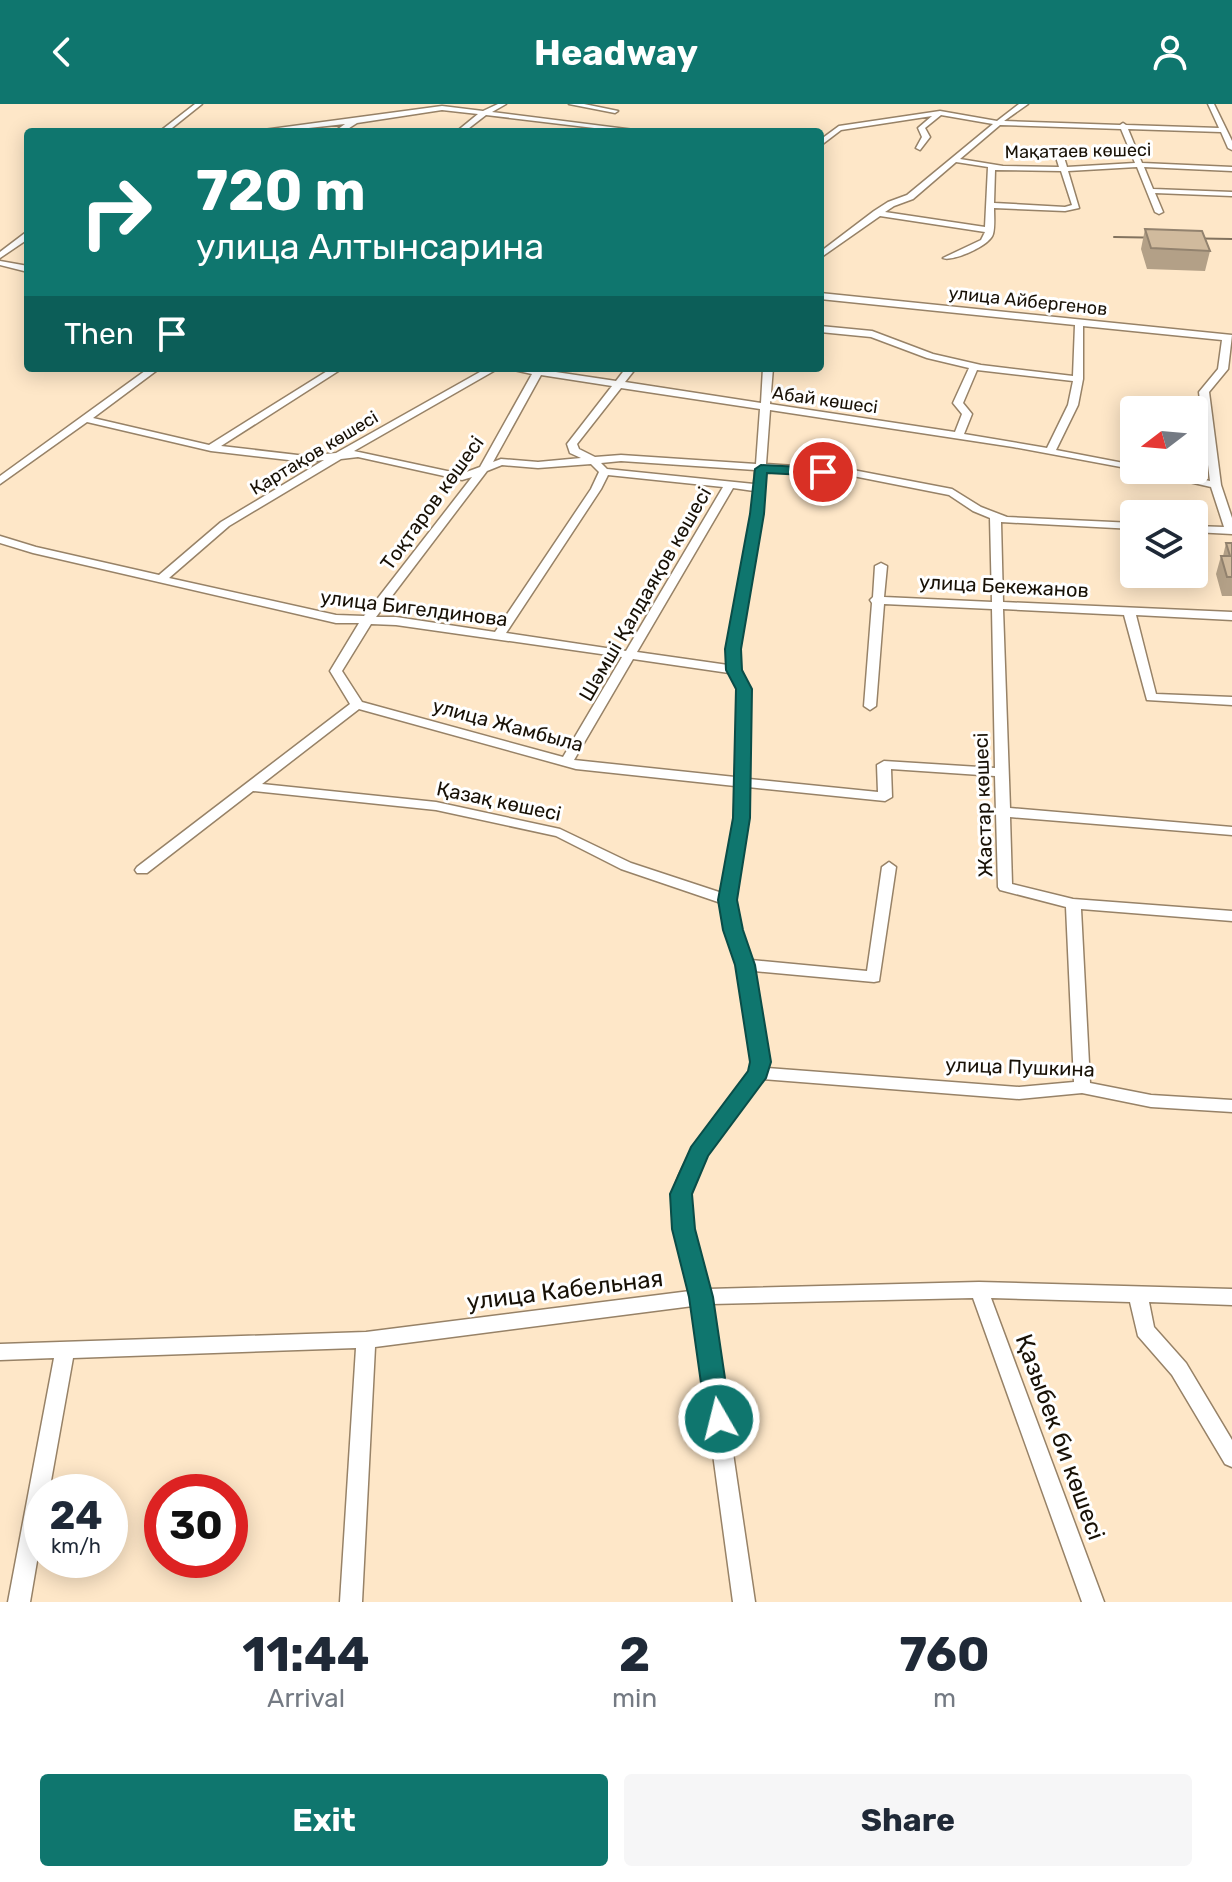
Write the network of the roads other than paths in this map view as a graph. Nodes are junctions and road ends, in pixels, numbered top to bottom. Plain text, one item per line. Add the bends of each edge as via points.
1 (199, 104) edge
2 (503, 104) edge
3 (572, 104) edge
4 (622, 104) edge
5 (929, 104) edge
6 (1025, 104) edge
7 (1211, 104) edge
8 (615, 111) junction
9 (368, 112) dead end
10 (484, 113) junction
11 (940, 113) junction
12 (355, 121) junction
13 (999, 123) junction
14 (1123, 125) junction
15 (168, 128) edge
16 (290, 128) edge
17 (344, 128) edge
18 (465, 128) edge
19 (585, 128) edge
20 (601, 128) edge
21 (1224, 130) junction
22 (824, 140) edge
23 (920, 148) dead end
24 (1232, 148) edge
25 (1059, 154) dead end
26 (954, 160) junction
27 (1141, 165) junction
28 (1000, 167) junction
29 (1066, 169) junction
30 (1232, 169) edge
31 (1151, 191) junction
32 (1232, 194) edge
33 (990, 205) junction
34 (1159, 212) dead end
35 (877, 213) junction
36 (989, 230) junction
37 (24, 238) edge
38 (824, 253) edge
39 (0, 256) edge
40 (947, 258) dead end
41 (0, 263) edge
42 (24, 268) edge
43 (824, 296) edge
44 (1079, 322) junction
45 (824, 329) edge
46 (1230, 338) edge
47 (974, 366) junction
48 (150, 372) edge
49 (332, 372) edge
50 (487, 372) edge
51 (528, 372) edge
52 (628, 372) edge
53 (768, 372) edge
54 (537, 374) junction
55 (1078, 379) junction
56 (617, 385) junction
57 (765, 408) junction
58 (85, 419) junction
59 (958, 436) junction
60 (211, 448) junction
61 (1050, 452) junction
62 (338, 456) junction
63 (593, 460) junction
64 (1120, 465) edge
65 (484, 468) junction
66 (761, 469) junction
67 (604, 472) junction
68 (0, 481) edge
69 (1208, 483) edge
70 (1216, 485) junction
71 (729, 486) junction
72 (759, 488) junction
73 (995, 516) junction
74 (1120, 525) edge
75 (1208, 530) edge
76 (1232, 531) edge
77 (0, 539) edge
78 (881, 566) dead end
79 (161, 579) junction
80 (876, 600) junction
81 (996, 606) junction
82 (1129, 612) junction
83 (1232, 616) edge
84 (367, 620) junction
85 (498, 636) junction
86 (630, 655) junction
87 (734, 670) junction
88 (1232, 701) edge
89 (357, 705) junction
90 (870, 706) dead end
91 (567, 762) junction
92 (1002, 772) junction
93 (742, 782) junction
94 (249, 787) junction
95 (1003, 812) junction
96 (1232, 831) edge
97 (889, 867) dead end
98 (142, 870) dead end
99 (728, 900) junction
100 (1073, 904) junction
101 (1232, 916) edge
102 (745, 965) junction
103 (758, 1073) junction
104 (1082, 1087) junction
105 (1232, 1106) edge
106 (979, 1290) junction
107 (1138, 1295) junction
108 (701, 1297) junction
109 (1232, 1297) edge
110 (366, 1340) junction
111 (65, 1349) junction
112 (0, 1352) edge
113 (1232, 1458) edge
114 (19, 1602) edge
115 (351, 1602) edge
116 (744, 1602) edge
117 (1093, 1602) edge

1 - 15 street
2 - 10 street
3 - 8 street
4 - 8 street
5 - 11 street
6 - 13 street
7 - 21 street
8 - 20 street
9 - 12 street
10 - 12 street via 442,108
10 - 18 street
10 - 19 street
11 - 13 street
11 - 22 street via 839,128
11 - 23 street via 921,128 926,137
12 - 16 street
12 - 17 street
13 - 14 street
13 - 26 street
14 - 21 street
14 - 27 street
21 - 24 street
25 - 29 street
26 - 28 street
26 - 35 street via 910,197
27 - 29 street, Мақатаев көшесі
27 - 30 street, Мақатаев көшесі
27 - 31 street
28 - 29 street, Мақатаев көшесі
28 - 33 street, Мақатаев көшесі via 991,169
29 - 33 street via 1076,206
31 - 32 street
31 - 34 street
33 - 36 street, Мақатаев көшесі
35 - 36 street
35 - 38 street
36 - 40 street via 984,242
37 - 39 street
41 - 42 street
43 - 44 street, улица Айбергенов
44 - 46 street, улица Айбергенов
44 - 55 street
45 - 47 street via 872,334
46 - 70 street via 1223,369 1204,392
47 - 55 street
47 - 59 street via 958,403 967,414
48 - 58 street
49 - 60 street
50 - 62 street, Қартақов көшесі
51 - 54 street, Абай көшесі
52 - 56 street
53 - 57 street
54 - 56 street, Абай көшесі
54 - 65 street, Тоқтаров көшесі
55 - 61 street via 1073,405
56 - 57 street, Абай көшесі
56 - 63 street via 572,444 574,451
57 - 59 street, Абай көшесі
57 - 66 street
58 - 60 street
58 - 68 street
59 - 61 street, Абай көшесі
60 - 62 street via 306,459
61 - 64 street, Абай көшесі
62 - 65 street via 358,454 462,477
62 - 79 street, Қартақов көшесі via 225,524
63 - 65 street via 501,462
63 - 66 street
63 - 67 street
65 - 84 street, Тоқтаров көшесі
66 - 72 street
66 - 73 street via 853,473 952,492
67 - 71 street
67 - 85 street
69 - 70 street
70 - 76 street
71 - 72 street
71 - 86 street, Шәмші Қалдаяқов көшесі
72 - 87 street
73 - 74 street
73 - 81 street, Жастар көшесі
75 - 76 street
77 - 79 street, улица Бигелдинова
78 - 80 street
79 - 84 street, улица Бигелдинова via 336,619
80 - 81 street, улица Бекежанов
80 - 90 street
81 - 82 street, улица Бекежанов
81 - 92 street, Жастар көшесі
82 - 83 street, улица Бекежанов
82 - 88 street via 1151,697
84 - 85 street, улица Бигелдинова
84 - 89 street, Тоқтаров көшесі via 336,671
85 - 86 street, улица Бигелдинова
86 - 87 street, улица Бигелдинова
86 - 91 street, Шәмші Қалдаяқов көшесі
87 - 93 street via 744,689
89 - 91 street, улица Жамбыла
89 - 94 street
91 - 93 street, улица Жамбыла
92 - 93 street, улица Жамбыла via 884,765 885,797
92 - 95 street, Жастар көшесі
93 - 99 street
94 - 98 street
94 - 99 street, Қазақ көшесі via 436,806 560,833 626,866
95 - 96 street
95 - 100 street, Жастар көшесі via 1005,887
97 - 102 street via 874,977
99 - 102 street
100 - 101 street
100 - 104 street
102 - 103 street
103 - 104 street, улица Пушкина via 1019,1093
103 - 108 street via 699,1153 681,1194 683,1229
104 - 105 street, улица Пушкина via 1151,1101
106 - 107 street, улица Кабельная
106 - 108 street, улица Кабельная
106 - 117 street, Қазыбек би көшесі
107 - 109 street, улица Кабельная
107 - 113 street via 1145,1330 1179,1369
108 - 110 street, улица Кабельная
108 - 116 street
110 - 111 street, улица Кабельная
110 - 115 street
111 - 112 street, улица Кабельная
111 - 114 street

